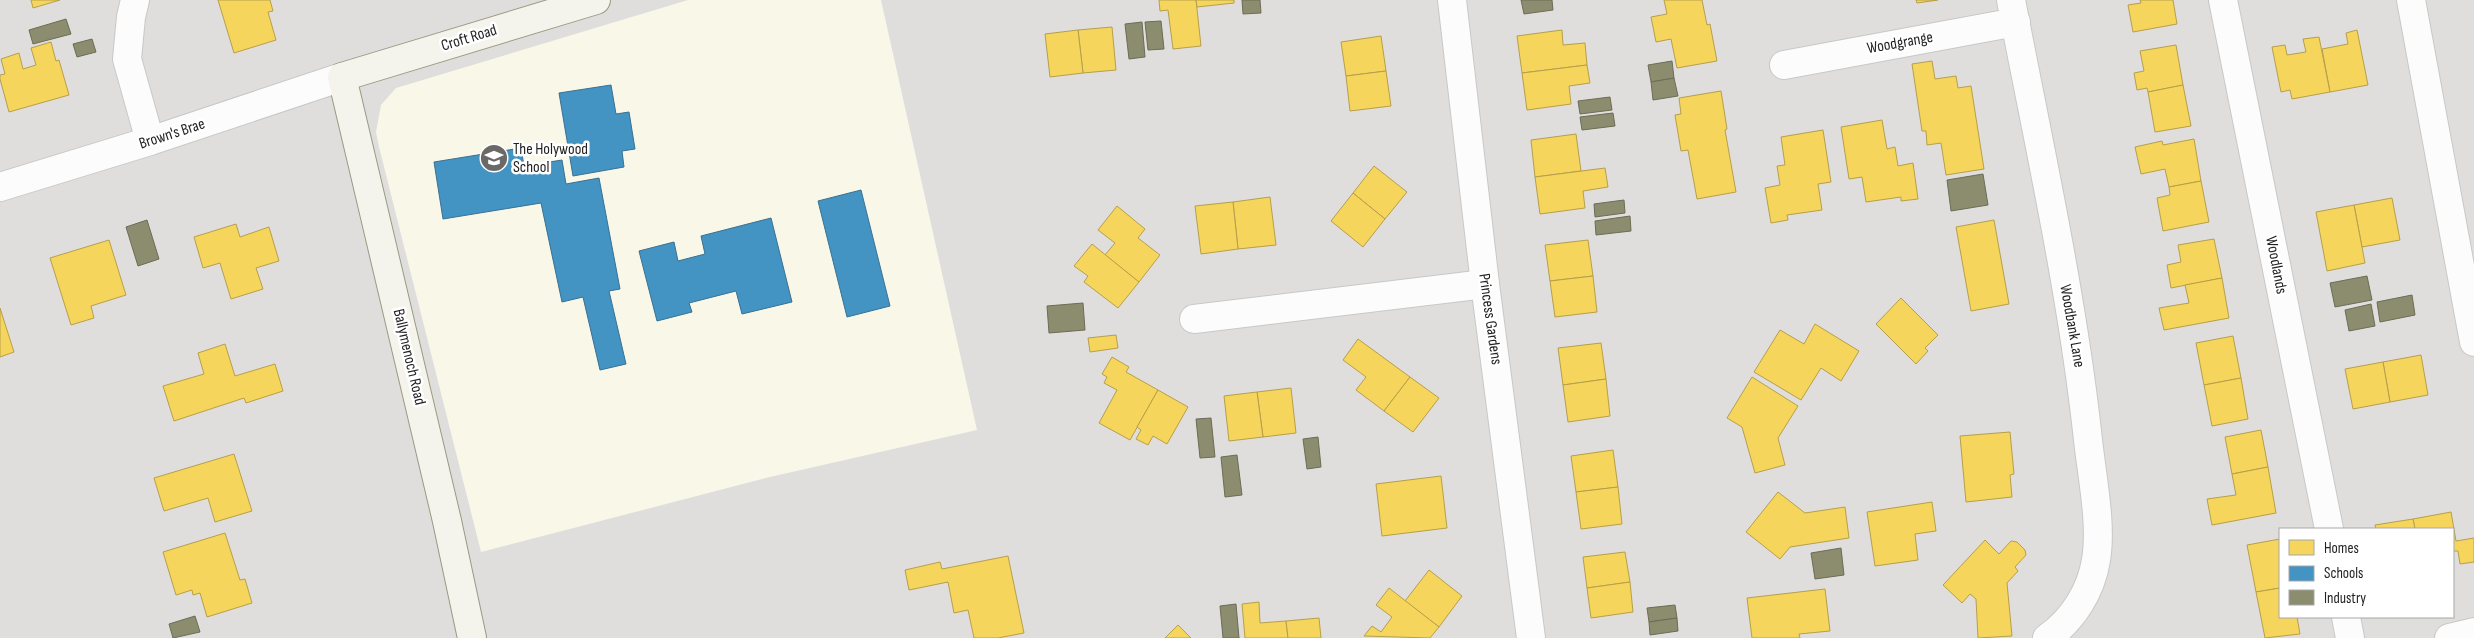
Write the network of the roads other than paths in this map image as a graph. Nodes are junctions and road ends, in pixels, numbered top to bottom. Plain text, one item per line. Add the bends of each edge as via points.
1 (135, 0) edge
2 (1452, 0) edge
3 (2223, 0) edge
4 (2411, 0) edge
5 (590, 1) edge
6 (2014, 11) edge
7 (1784, 65) dead end
8 (342, 76) junction
9 (150, 141) junction
10 (0, 187) edge
11 (1485, 284) junction
12 (1194, 319) dead end
13 (2474, 342) edge
14 (2329, 528) edge
15 (2346, 618) edge
16 (2474, 632) edge
17 (472, 638) edge
18 (1531, 638) edge
19 (2047, 638) edge
20 (2350, 638) edge
21 (2449, 638) edge

1 - 9 street via 130,17 127,59
2 - 11 street, Princess Gardens
3 - 14 street, Woodlands
4 - 13 street
5 - 8 street, Croft Road
6 - 7 street, Woodgrange
6 - 19 street, Woodbank Lane via 2081,377 2098,540 2092,579 2083,597 2071,616
8 - 9 street, Brown's Brae
8 - 17 street, Ballymenoch Road
9 - 10 street, Brown's Brae
11 - 12 street
11 - 18 street, Princess Gardens
15 - 20 street
16 - 21 street

